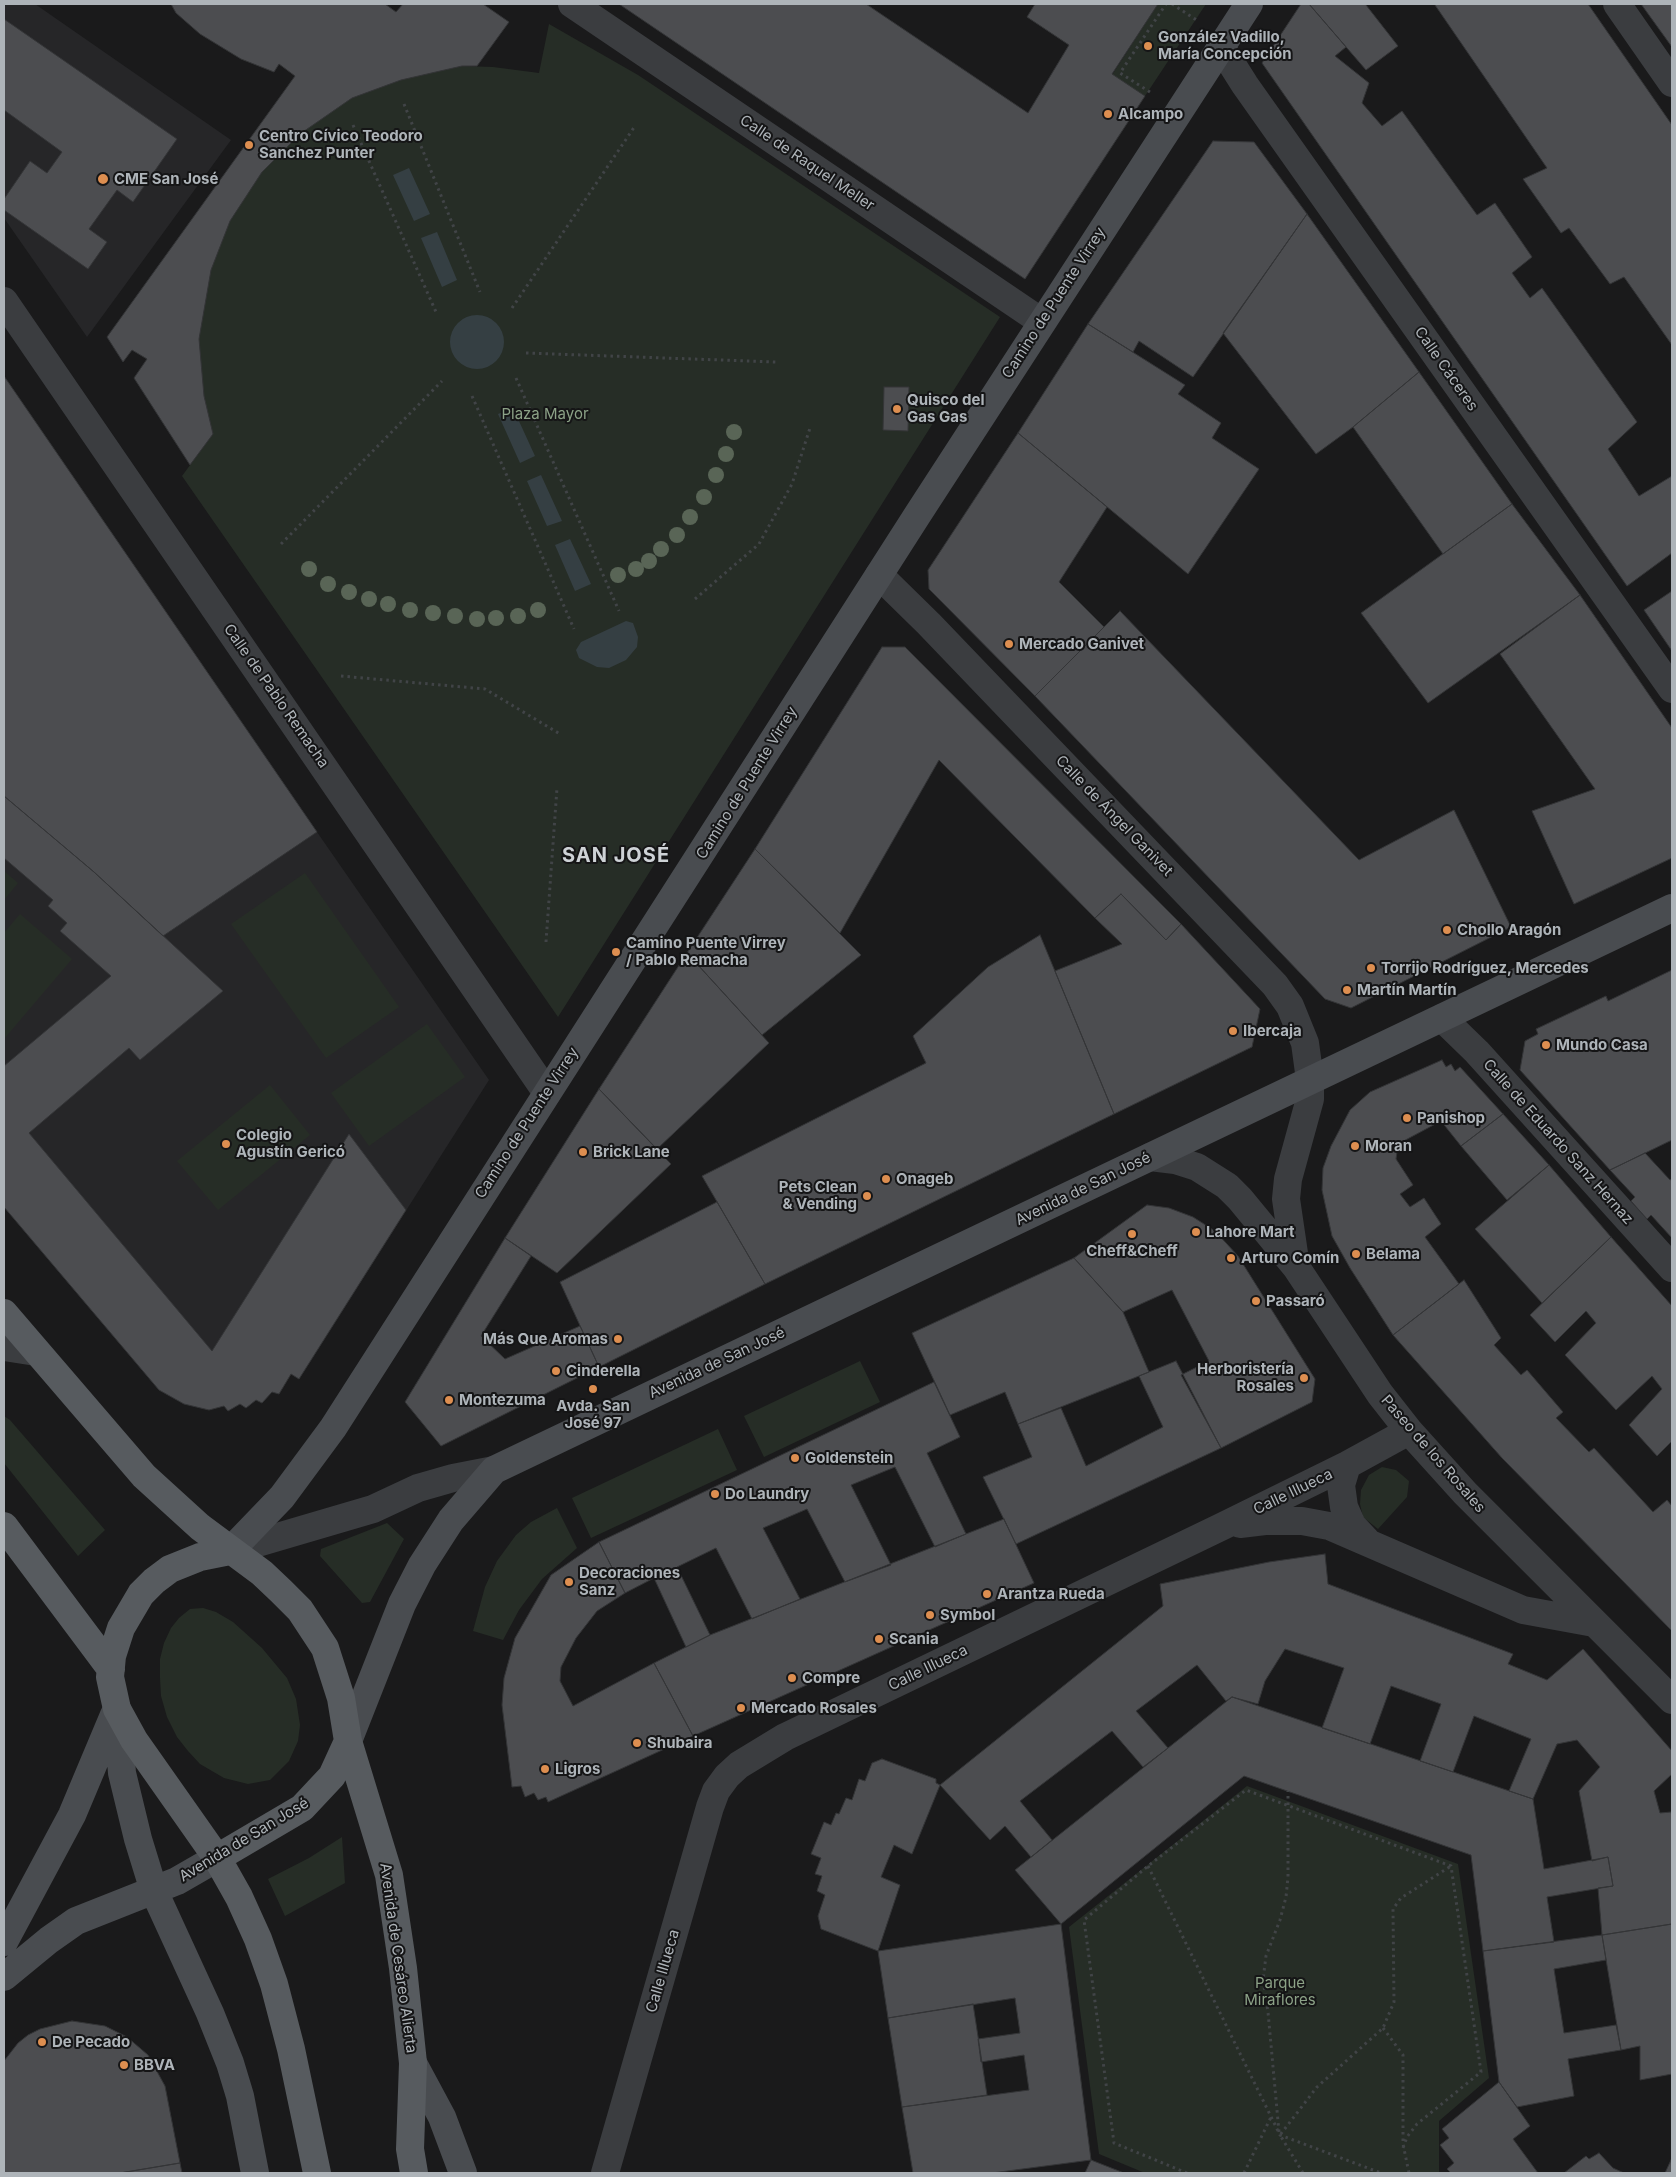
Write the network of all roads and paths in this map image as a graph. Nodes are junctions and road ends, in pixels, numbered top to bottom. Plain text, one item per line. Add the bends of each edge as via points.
1 (572, 4) edge
2 (1166, 4) edge
3 (1172, 4) edge
4 (1249, 4) edge
5 (1617, 4) edge
6 (1204, 25) dead end
7 (1221, 47) junction
8 (1672, 83) edge
9 (1158, 98) dead end
10 (404, 104) dead end
11 (354, 125) dead end
12 (635, 126) dead end
13 (480, 292) dead end
14 (4, 301) edge
15 (512, 308) dead end
16 (436, 312) dead end
17 (1042, 322) junction
18 (526, 353) dead end
19 (776, 362) dead end
20 (516, 378) dead end
21 (442, 382) dead end
22 (472, 396) dead end
23 (810, 428) dead end
24 (281, 544) dead end
25 (879, 574) junction
26 (695, 599) dead end
27 (619, 611) dead end
28 (574, 629) dead end
29 (341, 676) dead end
30 (1672, 689) edge
31 (560, 734) dead end
32 (557, 788) dead end
33 (1672, 908) edge
34 (546, 942) dead end
35 (1442, 1018) junction
36 (1310, 1080) junction
37 (547, 1093) junction
38 (1150, 1157) junction
39 (1296, 1266) junction
40 (1672, 1268) edge
41 (4, 1313) edge
42 (4, 1347) edge
43 (36, 1352) junction
44 (1409, 1431) junction
45 (1347, 1465) junction
46 (494, 1470) junction
47 (4, 1526) edge
48 (1221, 1527) junction
49 (1366, 1540) junction
50 (230, 1552) junction
51 (1594, 1624) junction
52 (111, 1668) junction
53 (1672, 1700) edge
54 (117, 1708) junction
55 (348, 1741) junction
56 (1288, 1791) dead end
57 (1289, 1806) junction
58 (217, 1858) junction
59 (1148, 1866) junction
60 (1451, 1866) junction
61 (154, 1890) junction
62 (4, 1942) edge
63 (4, 1977) edge
64 (1383, 2028) junction
65 (413, 2063) junction
66 (1271, 2117) junction
67 (1280, 2135) junction
68 (1403, 2148) junction
69 (255, 2173) edge
70 (317, 2173) edge
71 (414, 2173) edge
72 (463, 2173) edge
73 (605, 2173) edge
74 (1187, 2173) edge
75 (1244, 2173) edge
76 (1303, 2173) edge
77 (1382, 2173) edge
78 (1409, 2173) edge

1 - 17 street, Calle de Raquel Meller
2 - 9 path via 1120,73
3 - 6 path
4 - 7 main road, Camino de Puente Virrey
5 - 8 street
7 - 17 main road, Camino de Puente Virrey
7 - 30 street, Calle Cáceres
10 - 13 path
11 - 16 path
12 - 15 path
14 - 37 street, Calle de Pablo Remacha
17 - 25 main road, Camino de Puente Virrey
18 - 19 path
20 - 27 path
21 - 24 path
22 - 28 path
23 - 26 path via 792,484 759,544
25 - 36 street, Calle de Ángel Ganivet via 1275,985 1302,1031
25 - 37 main road, Camino de Puente Virrey
29 - 31 path via 485,689
32 - 34 path
33 - 35 main road, Avenida de San José
35 - 36 main road, Avenida de San José
35 - 40 street, Calle de Eduardo Sanz Hernaz via 1477,1052
36 - 38 main road, Avenida de San José
36 - 39 street, Paseo de los Rosales via 1310,1099 1288,1179 1286,1199
37 - 50 main road, Camino de Puente Virrey via 332,1428 282,1497
38 - 39 street, Paseo de los Rosales via 1196,1166 1227,1186 1253,1212
38 - 46 main road, Avenida de San José
39 - 44 street, Paseo de los Rosales via 1380,1394
41 - 43 main road, Avenida de Cesáreo Alierta
42 - 43 street
43 - 50 main road, Avenida de Cesáreo Alierta via 144,1476
44 - 45 street, Calle Illueca
44 - 51 street, Paseo de los Rosales
45 - 48 street, Calle Illueca
45 - 49 street, Calle Illueca via 1341,1485 1344,1507 1352,1525
46 - 50 street, Avenida de San José via 418,1488 373,1509
46 - 55 main road, Avenida de San José via 451,1520 422,1565 402,1604
47 - 52 main road
48 - 49 street via 1302,1520
48 - 73 street, Calle Illueca via 785,1737 728,1776 716,1791 710,1807
49 - 51 street via 1523,1610
50 - 52 main road, Avenida de San José via 200,1557 154,1581 121,1628
50 - 55 main road, Avenida de Cesáreo Alierta via 281,1590 300,1610 325,1648 341,1698
51 - 53 street, Paseo de los Rosales
52 - 54 main road
54 - 58 main road via 153,1769
54 - 61 main road via 122,1773
54 - 62 main road via 72,1815
55 - 58 main road, Avenida de San José via 332,1776 302,1808
55 - 65 main road, Avenida de Cesáreo Alierta via 389,1875
56 - 57 path
57 - 59 path via 1246,1790
57 - 60 path
57 - 67 path via 1286,1897 1266,1956 1263,1980
58 - 61 main road, Avenida de San José
58 - 70 main road via 239,1897 274,1984 302,2090
59 - 66 path
59 - 74 path via 1084,1920 1114,2143
60 - 64 path via 1401,1898 1393,1909 1394,2002
60 - 68 path via 1481,2072 1417,2124
61 - 63 main road, Avenida de San José via 76,1922
61 - 69 main road via 230,2063 242,2103
64 - 67 path via 1317,2087
64 - 68 path via 1403,2055
65 - 71 main road, Avenida de Cesáreo Alierta via 410,2149
65 - 72 main road, Avenida de Cesáreo Alierta via 442,2117
66 - 67 path
66 - 75 path
67 - 76 path
67 - 77 path
68 - 78 path

